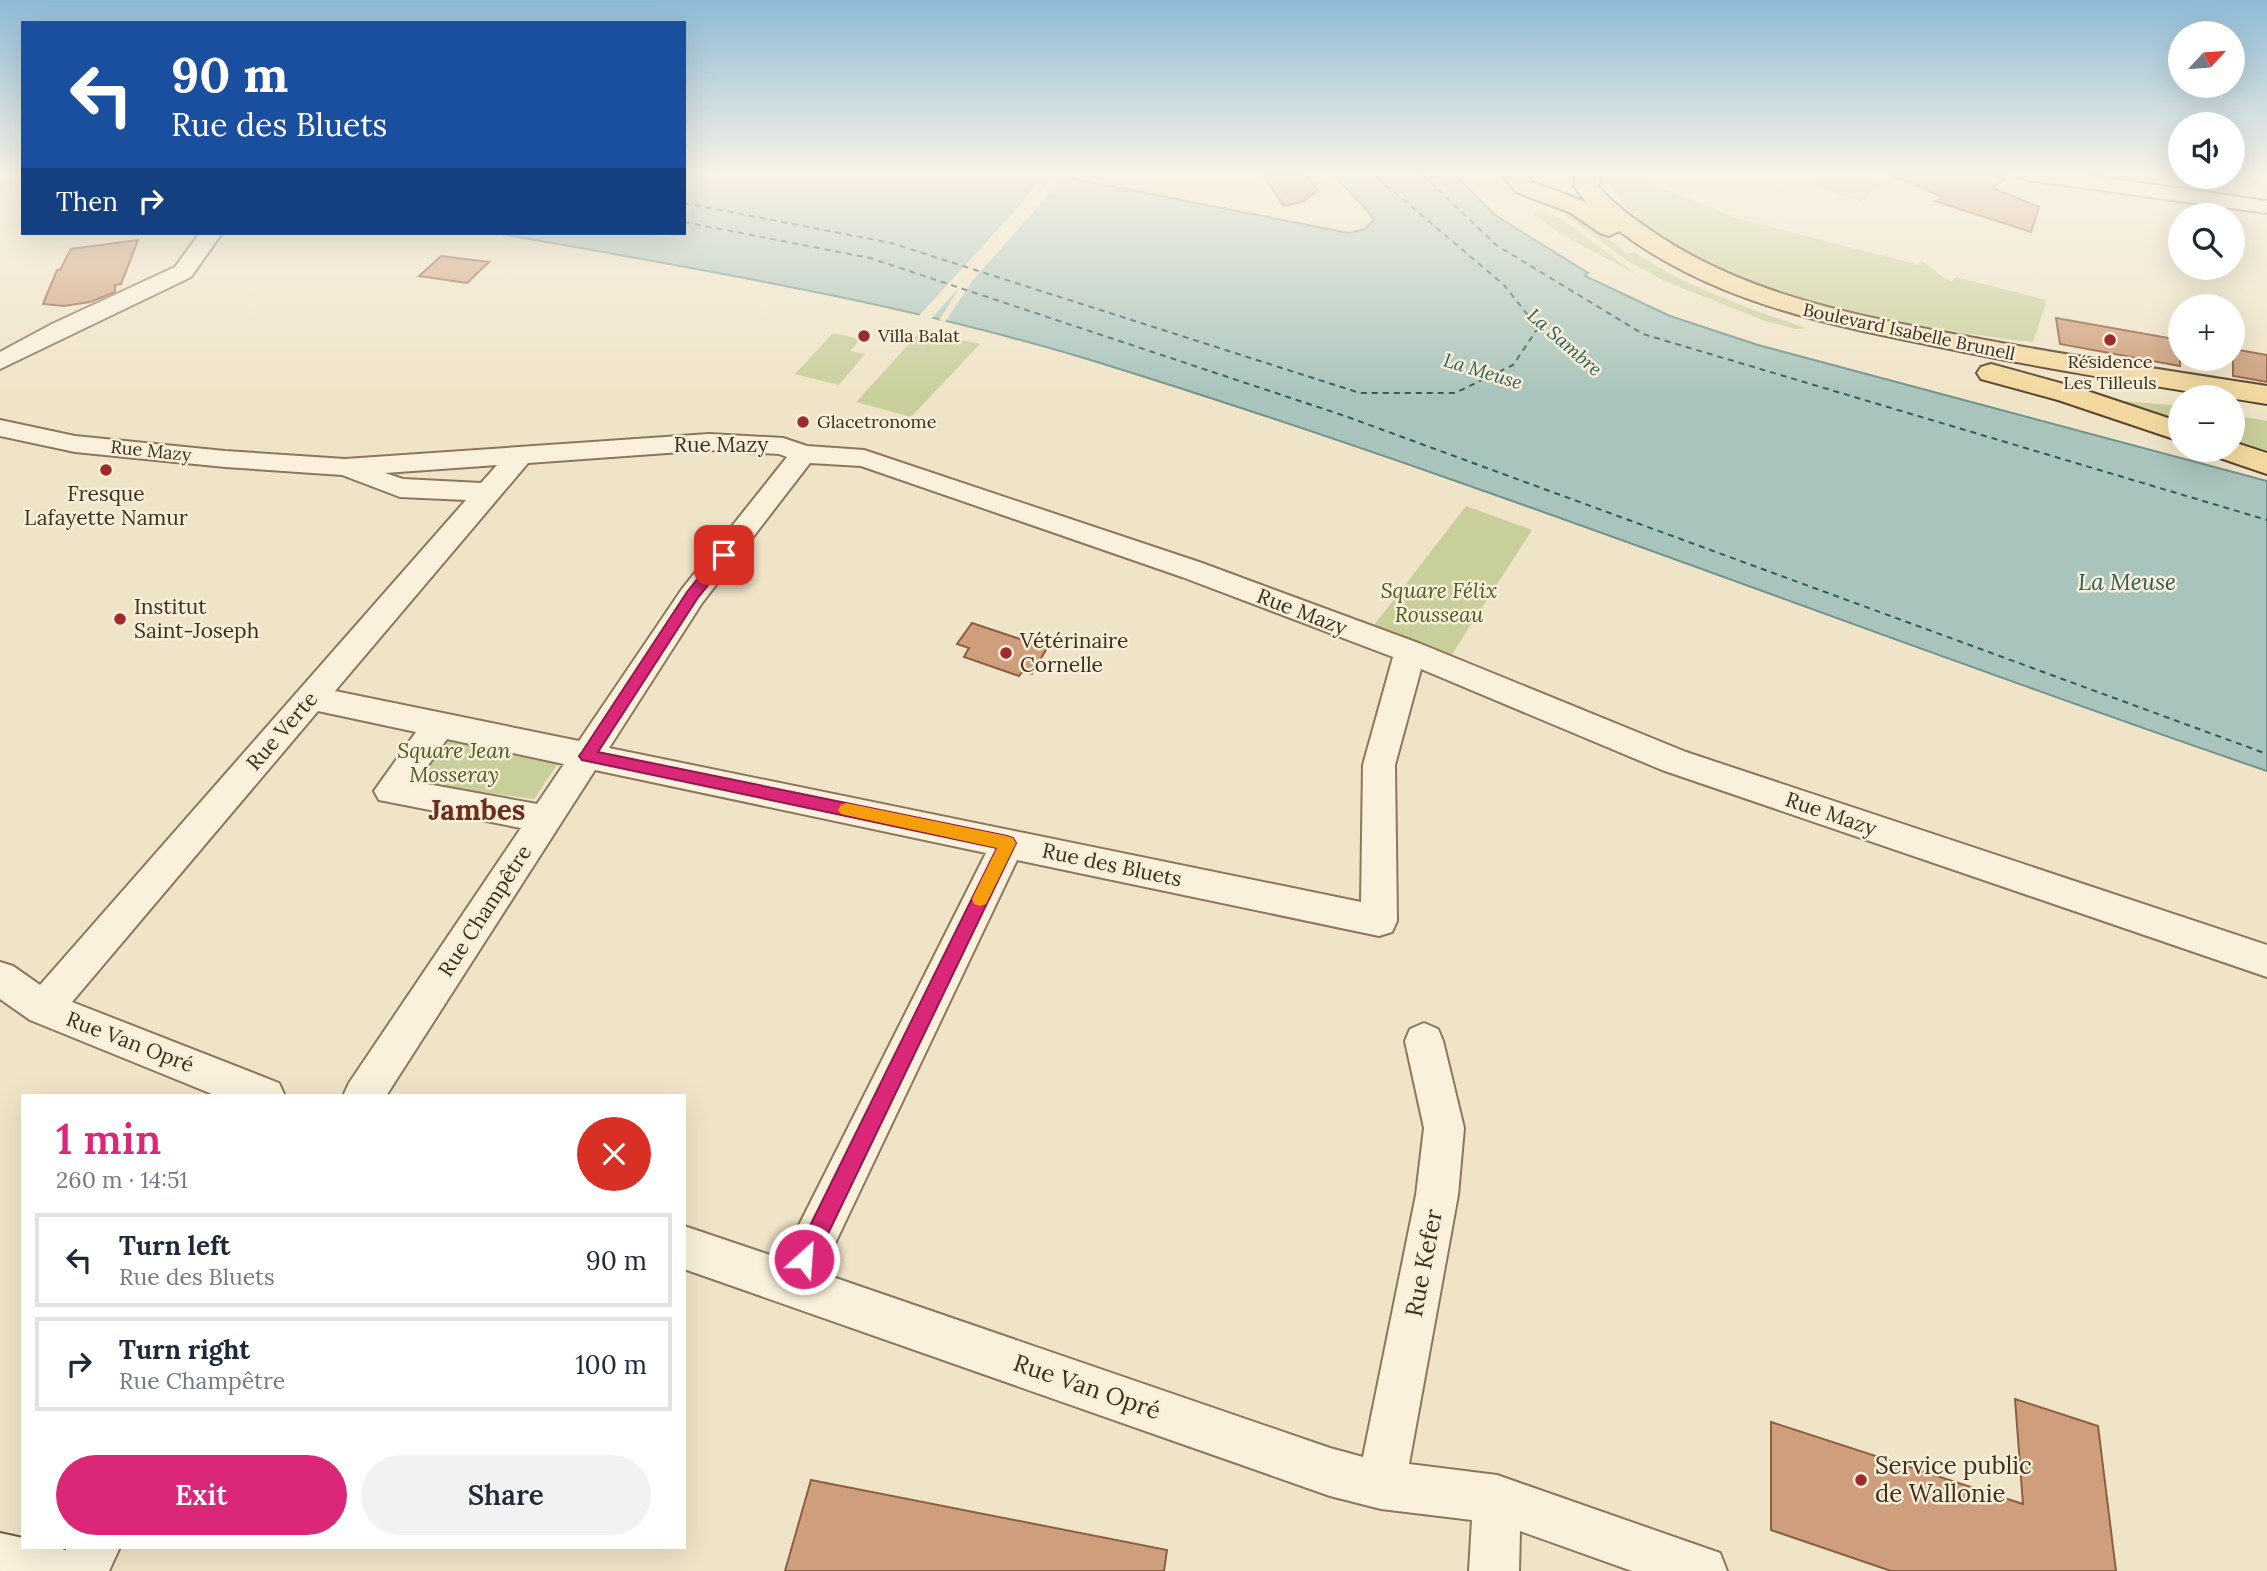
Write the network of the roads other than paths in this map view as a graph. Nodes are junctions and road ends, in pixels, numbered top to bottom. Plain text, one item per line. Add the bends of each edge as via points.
1 (201, 247) edge
2 (1638, 247) edge
3 (1659, 247) edge
4 (1858, 335) junction
5 (0, 362) edge
6 (2168, 392) edge
7 (2267, 395) edge
8 (2245, 406) edge
9 (2267, 410) edge
10 (0, 428) edge
11 (2168, 428) edge
12 (522, 453) junction
13 (803, 454) junction
14 (2245, 456) edge
15 (2267, 464) edge
16 (345, 467) junction
17 (488, 492) junction
18 (1410, 652) junction
19 (310, 698) junction
20 (439, 725) junction
21 (587, 756) junction
22 (546, 819) junction
23 (1007, 843) junction
24 (1379, 920) joint
25 (2267, 961) edge
26 (0, 978) edge
27 (43, 1008) junction
28 (1424, 1041) dead end
29 (260, 1094) edge
30 (364, 1094) edge
31 (686, 1248) edge
32 (793, 1284) junction
33 (1381, 1486) junction
34 (1497, 1499) junction
35 (94, 1549) edge
36 (0, 1562) edge
37 (47, 1571) edge
38 (81, 1571) edge
39 (1494, 1571) edge
40 (1702, 1571) edge

1 - 5 street via 183,272
2 - 4 main road, Boulevard Isabelle Brunell via 1701,286 1778,314
3 - 7 main road, Boulevard Isabelle Brunell via 1716,281 1808,313 2045,360
4 - 6 main road, Boulevard Isabelle Brunell
4 - 11 main road via 2068,394
8 - 9 main road
10 - 16 street, Rue Mazy via 75,444
12 - 13 street, Rue Mazy via 709,442 783,446
12 - 16 street, Rue Mazy
12 - 17 street, Rue Verte
13 - 18 street, Rue Mazy via 864,458 1192,570
13 - 21 street, Rue Champêtre via 692,596
14 - 15 main road
16 - 17 street, Rue Mazy via 400,488
17 - 19 street, Rue Verte
18 - 24 street via 1379,765
18 - 25 street, Rue Mazy via 1674,761
19 - 20 street, Rue des Bluets
19 - 27 street, Rue Verte
20 - 21 street, Rue des Bluets
20 - 22 street via 391,791
21 - 22 street, Rue Champêtre
21 - 23 street, Rue des Bluets
22 - 30 street, Rue Champêtre
23 - 24 street, Rue des Bluets
23 - 32 street
26 - 27 street, Rue Van Opré
27 - 29 street, Rue Van Opré
28 - 33 street, Rue Kefer via 1444,1128 1437,1195
31 - 32 street, Rue Van Opré
32 - 33 street, Rue Van Opré
33 - 34 street, Rue Van Opré
34 - 39 street
34 - 40 street, Rue Van Opré
35 - 38 street
36 - 37 main road

